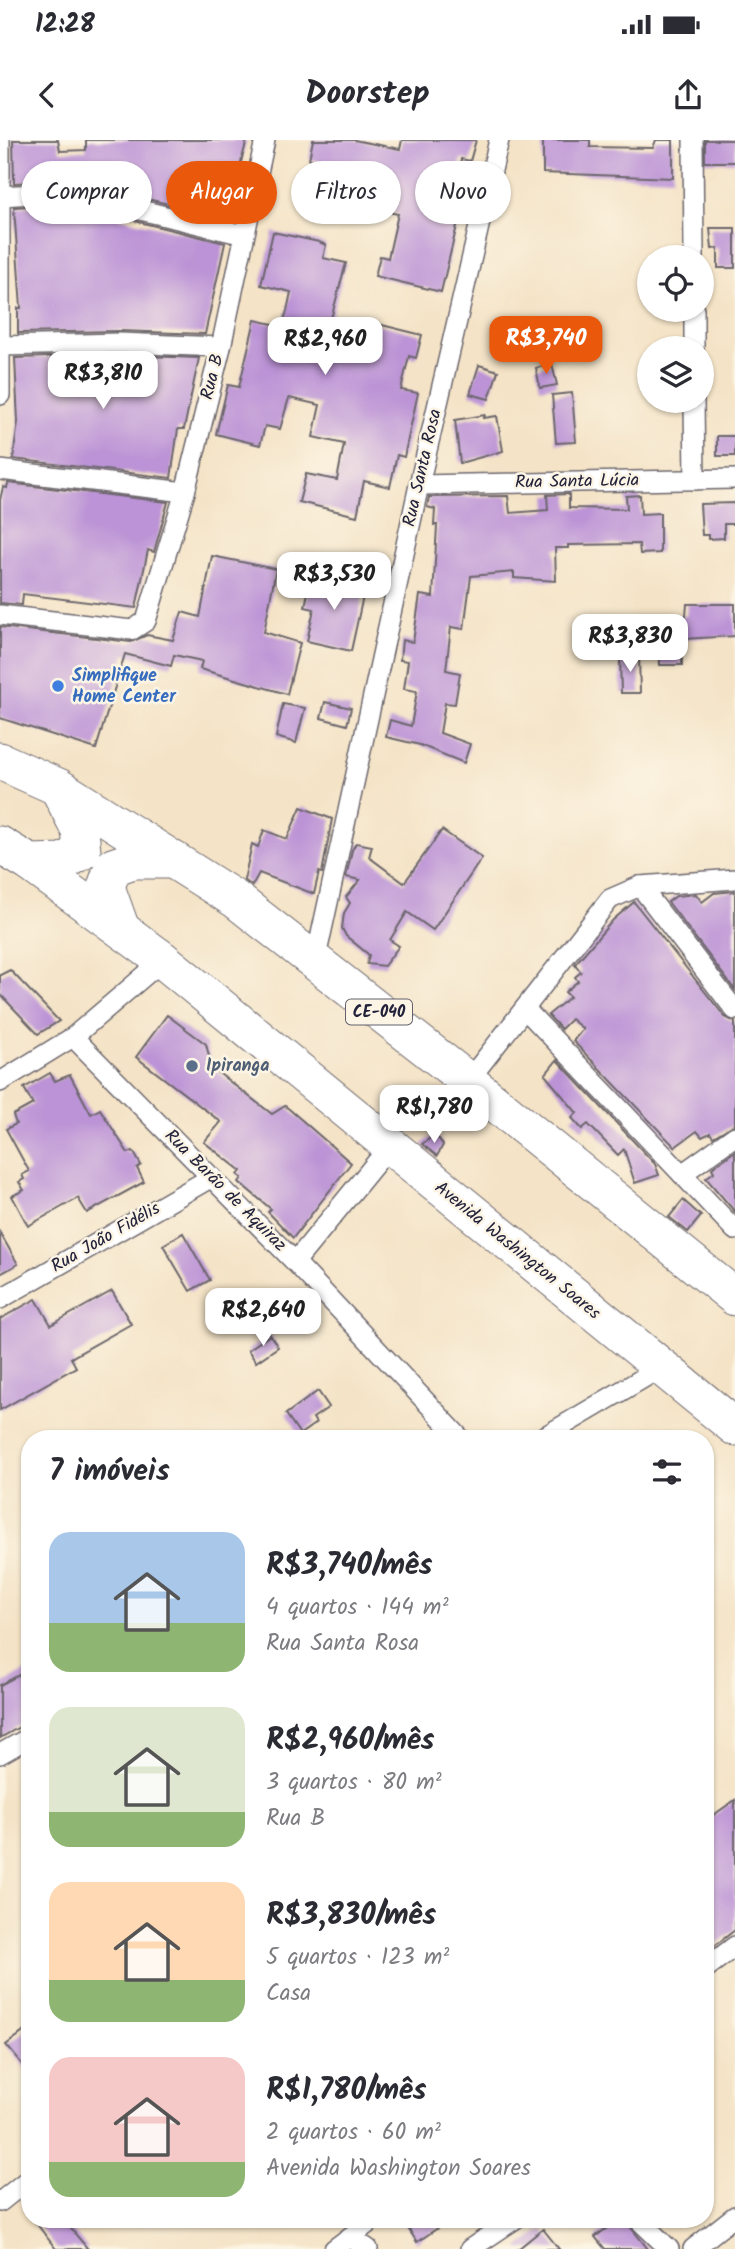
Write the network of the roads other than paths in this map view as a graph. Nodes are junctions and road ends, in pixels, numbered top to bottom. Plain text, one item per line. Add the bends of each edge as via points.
1 (0, 140) edge
2 (265, 140) edge
3 (499, 140) edge
4 (693, 140) edge
5 (1, 196) edge
6 (244, 235) junction
7 (694, 245) edge
8 (2, 346) junction
9 (221, 347) junction
10 (0, 395) edge
11 (694, 413) edge
12 (0, 470) edge
13 (735, 479) edge
14 (695, 480) junction
15 (419, 485) junction
16 (185, 492) junction
17 (0, 615) edge
18 (0, 761) edge
19 (58, 787) junction
20 (15, 854) edge
21 (173, 860) junction
22 (735, 879) edge
23 (640, 886) junction
24 (121, 929) junction
25 (163, 960) junction
26 (315, 962) junction
27 (525, 1009) junction
28 (735, 1010) edge
29 (73, 1037) junction
30 (468, 1081) junction
31 (0, 1082) edge
32 (735, 1136) edge
33 (389, 1147) junction
34 (682, 1174) junction
35 (212, 1177) junction
36 (733, 1225) edge
37 (295, 1262) junction
38 (735, 1297) edge
39 (0, 1299) edge
40 (662, 1367) junction
41 (735, 1427) edge
42 (452, 1430) edge
43 (556, 1430) edge
44 (21, 1742) edge
45 (0, 1754) edge
46 (735, 1946) edge
47 (714, 1962) edge
48 (21, 2185) edge
49 (0, 2202) edge
50 (735, 2216) edge
51 (362, 2228) edge
52 (502, 2228) edge
53 (647, 2228) edge
54 (350, 2237) junction
55 (334, 2249) edge
56 (368, 2249) edge
57 (470, 2249) edge
58 (669, 2249) edge
59 (693, 2249) edge

1 - 5 street
2 - 6 street, Rua B
3 - 15 street, Rua Santa Rosa
4 - 7 street
5 - 6 street via 66,192
5 - 8 street
6 - 9 street, Rua B
8 - 9 street via 119,343
8 - 10 street
9 - 16 street, Rua B
11 - 14 street
12 - 16 street
13 - 14 street, Rua Santa Lúcia
14 - 15 street, Rua Santa Lúcia
15 - 26 street, Rua Santa Rosa
16 - 17 street, Rua B via 151,612 142,625 132,630
18 - 19 highway, CE-040
19 - 20 highway via 80,830 82,851 62,862
19 - 21 highway, CE-040
20 - 24 highway, Avenida Washington Soares
21 - 24 highway via 133,860 113,867 106,887
21 - 26 highway, CE-040 via 234,899
22 - 23 street
23 - 27 street via 601,907
23 - 28 street
24 - 25 highway, Avenida Washington Soares
25 - 29 street
25 - 33 highway, Avenida Washington Soares
26 - 30 highway, CE-040
27 - 30 street
27 - 34 street
29 - 31 street
29 - 35 street, Rua Barão de Aquiraz
30 - 38 highway, CE-040
32 - 34 street
33 - 37 street
33 - 40 highway, Avenida Washington Soares
34 - 36 street
35 - 37 street, Rua Barão de Aquiraz
35 - 39 street, Rua João Fidélis
37 - 42 street, Rua Barão de Aquiraz
40 - 41 highway, Avenida Washington Soares
40 - 43 street
44 - 45 street
46 - 47 street
48 - 49 street
50 - 59 street
51 - 54 street
52 - 57 street
53 - 58 street
54 - 55 street
54 - 56 street

